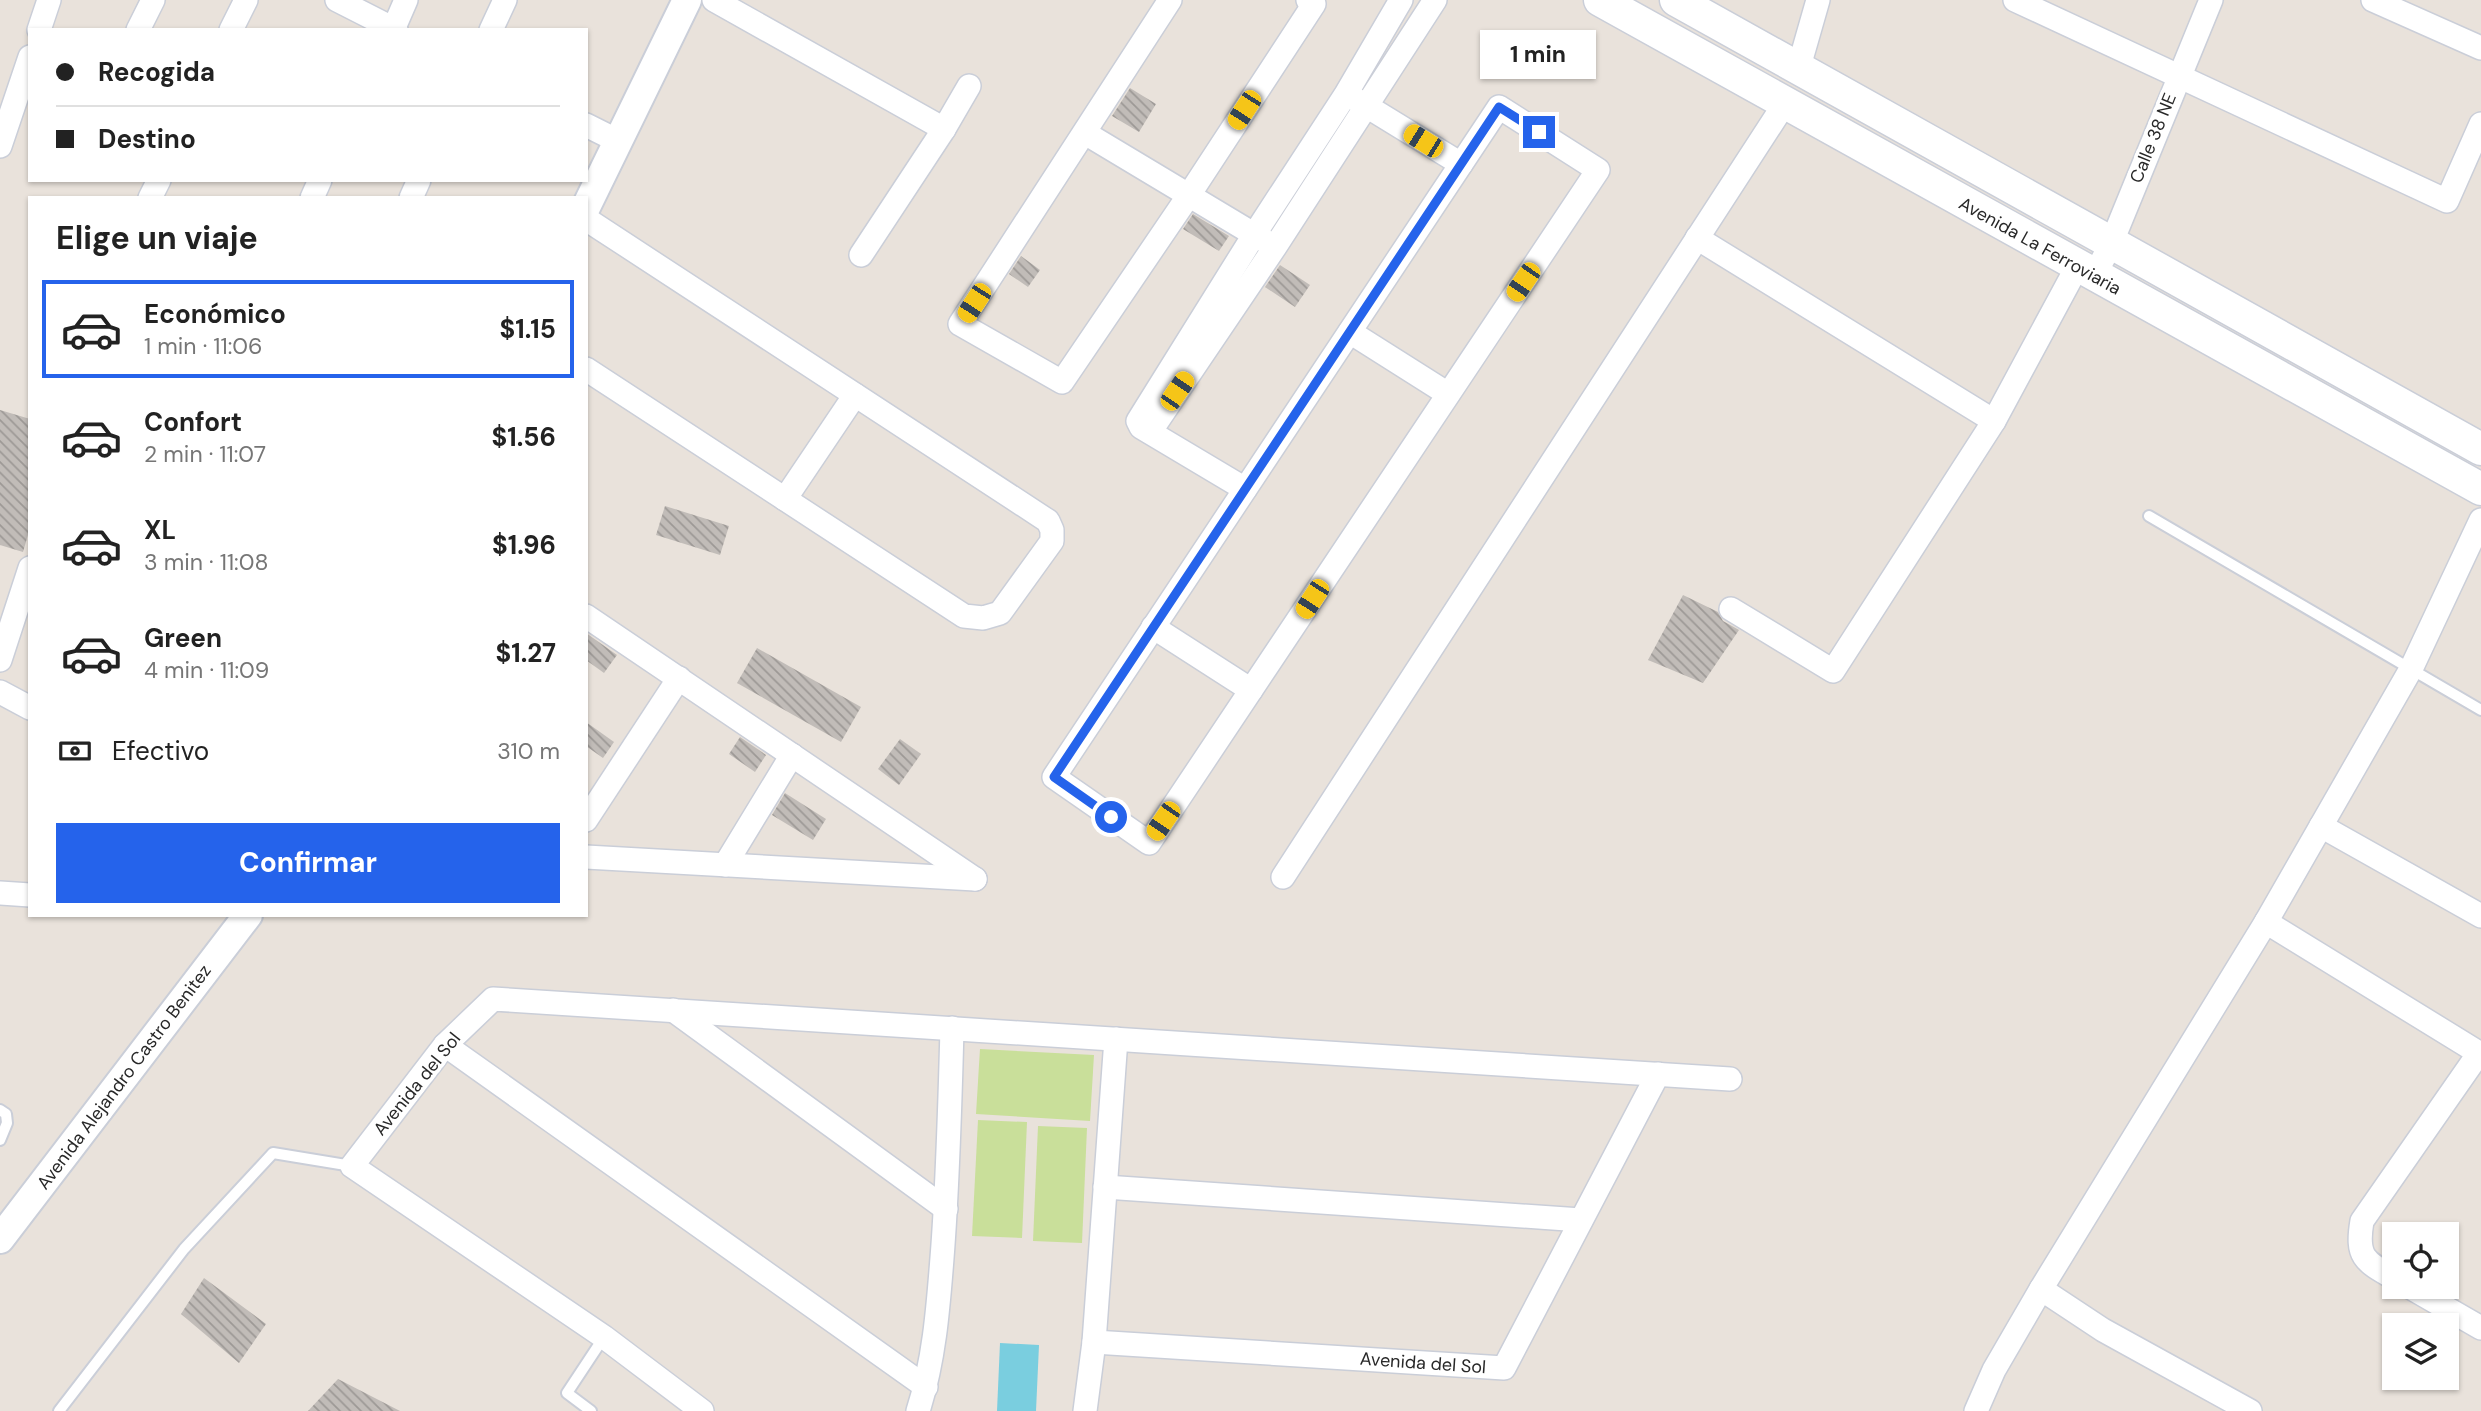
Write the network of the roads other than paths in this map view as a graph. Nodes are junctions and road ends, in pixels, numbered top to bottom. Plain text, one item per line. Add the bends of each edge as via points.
1 (48, 0) edge
2 (153, 0) edge
3 (246, 0) edge
4 (337, 0) edge
5 (406, 0) edge
6 (505, 0) edge
7 (687, 0) edge
8 (714, 0) edge
9 (1170, 0) edge
10 (1307, 0) edge
11 (1401, 0) edge
12 (1435, 0) edge
13 (1600, 0) edge
14 (1676, 0) edge
15 (1818, 0) edge
16 (2015, 0) edge
17 (2211, 0) edge
18 (2375, 0) edge
19 (2044, 6) edge
20 (40, 28) edge
21 (139, 28) edge
22 (232, 28) edge
23 (392, 28) edge
24 (394, 28) edge
25 (492, 28) edge
26 (2481, 48) edge
27 (28, 63) edge
28 (1798, 70) junction
29 (2178, 77) junction
30 (969, 86) dead end
31 (1356, 100) junction
32 (1785, 103) junction
33 (2481, 124) edge
34 (588, 126) edge
35 (944, 130) junction
36 (1085, 132) junction
37 (618, 141) junction
38 (0, 146) edge
39 (1461, 164) junction
40 (1189, 195) junction
41 (588, 203) edge
42 (588, 220) edge
43 (1254, 235) junction
44 (1697, 238) junction
45 (2111, 244) junction
46 (1275, 247) junction
47 (861, 255) dead end
48 (2085, 271) junction
49 (2161, 313) junction
50 (2265, 330) junction
51 (1350, 332) junction
52 (588, 370) edge
53 (1448, 394) junction
54 (855, 395) junction
55 (1994, 421) junction
56 (1150, 432) junction
57 (2481, 449) edge
58 (1245, 489) junction
59 (2481, 489) edge
60 (785, 499) junction
61 (2149, 516) dead end
62 (2481, 520) edge
63 (28, 574) edge
64 (1731, 609) dead end
65 (588, 616) edge
66 (1153, 627) junction
67 (0, 660) edge
68 (2411, 669) junction
69 (679, 678) junction
70 (1251, 690) junction
71 (0, 692) edge
72 (28, 707) edge
73 (2481, 710) edge
74 (792, 755) junction
75 (588, 817) edge
76 (2321, 826) junction
77 (588, 857) edge
78 (725, 865) junction
79 (1283, 877) dead end
80 (0, 893) edge
81 (28, 895) edge
82 (2481, 916) edge
83 (246, 917) edge
84 (2266, 922) junction
85 (673, 1010) junction
86 (952, 1028) junction
87 (1116, 1039) junction
88 (445, 1045) junction
89 (2480, 1052) edge
90 (1658, 1074) junction
91 (1730, 1079) dead end
92 (0, 1110) edge
93 (0, 1140) edge
94 (352, 1166) junction
95 (1105, 1188) junction
96 (946, 1209) junction
97 (1581, 1220) junction
98 (0, 1239) edge
99 (2382, 1271) edge
100 (2041, 1289) junction
101 (2431, 1299) edge
102 (2481, 1328) edge
103 (604, 1338) junction
104 (1094, 1342) junction
105 (926, 1387) junction
106 (59, 1411) edge
107 (591, 1411) edge
108 (702, 1411) edge
109 (918, 1411) edge
110 (1085, 1411) edge
111 (1976, 1411) edge
112 (2250, 1411) edge

1 - 20 street
2 - 21 street
3 - 22 street
4 - 23 street
5 - 24 street
6 - 25 street
7 - 37 street
8 - 35 street
9 - 36 street
10 - 40 street via 1314,4
11 - 31 street
12 - 31 street
13 - 32 main road, Avenida La Ferroviaria
14 - 28 main road, Avenida La Ferroviaria
15 - 28 street
16 - 19 street
17 - 29 street, Calle 38 NE
18 - 26 street
19 - 29 street
27 - 38 street
28 - 45 main road, Avenida La Ferroviaria
29 - 33 street via 2446,201
29 - 45 street, Calle 38 NE
30 - 35 street
31 - 39 street
31 - 43 street
31 - 46 street
32 - 44 street
32 - 48 main road, Avenida La Ferroviaria
34 - 37 street
35 - 47 street
36 - 40 street
36 - 40 street via 960,324 1062,382
37 - 41 street
39 - 51 street
39 - 53 street via 1499,107 1598,170
40 - 43 street
42 - 54 street
43 - 46 street
43 - 56 street via 1143,411 1138,421
44 - 55 street
44 - 79 street
45 - 48 street, Calle 38 NE
45 - 50 main road, Avenida La Ferroviaria
46 - 56 street
48 - 49 main road, Avenida La Ferroviaria
48 - 55 street, Calle 38 NE
49 - 50 main road via 2156,303 2165,293 2230,325
49 - 59 main road, Avenida La Ferroviaria
50 - 57 main road, Avenida La Ferroviaria
51 - 53 street
51 - 58 street
52 - 60 street
53 - 70 street
54 - 60 street
54 - 60 street via 1048,521 1052,541 1000,613 983,618 964,616
55 - 64 street, Calle 38 NE via 1833,671
56 - 58 street
58 - 66 street
61 - 68 lane
62 - 68 street
63 - 67 street
65 - 69 street
66 - 70 street
66 - 70 street via 1054,777 1149,843
68 - 73 lane
68 - 76 street
69 - 74 street
69 - 75 street
71 - 72 street
74 - 78 street
74 - 78 street via 975,879
76 - 82 street
76 - 84 street
77 - 78 street
80 - 81 street
83 - 98 street, Avenida Alejandro Castro Benitez
84 - 89 street
84 - 100 street
85 - 86 street, Avenida del Sol
85 - 88 street, Avenida del Sol via 493,999
85 - 96 street
86 - 87 street, Avenida del Sol
86 - 96 street
87 - 90 street, Avenida del Sol
87 - 95 street
88 - 94 street, Avenida del Sol
88 - 105 street
89 - 99 street via 2362,1221 2358,1242 2367,1263
90 - 91 street, Avenida del Sol
90 - 97 street, Avenida del Sol
92 - 93 lane via 7,1123
94 - 103 street
94 - 106 lane via 273,1153 184,1248
95 - 97 street
95 - 104 street
96 - 105 street
97 - 104 street, Avenida del Sol via 1504,1368
100 - 111 street
100 - 112 street via 2103,1330
101 - 102 street
103 - 107 lane via 567,1394
103 - 108 street
104 - 110 street
105 - 109 street

